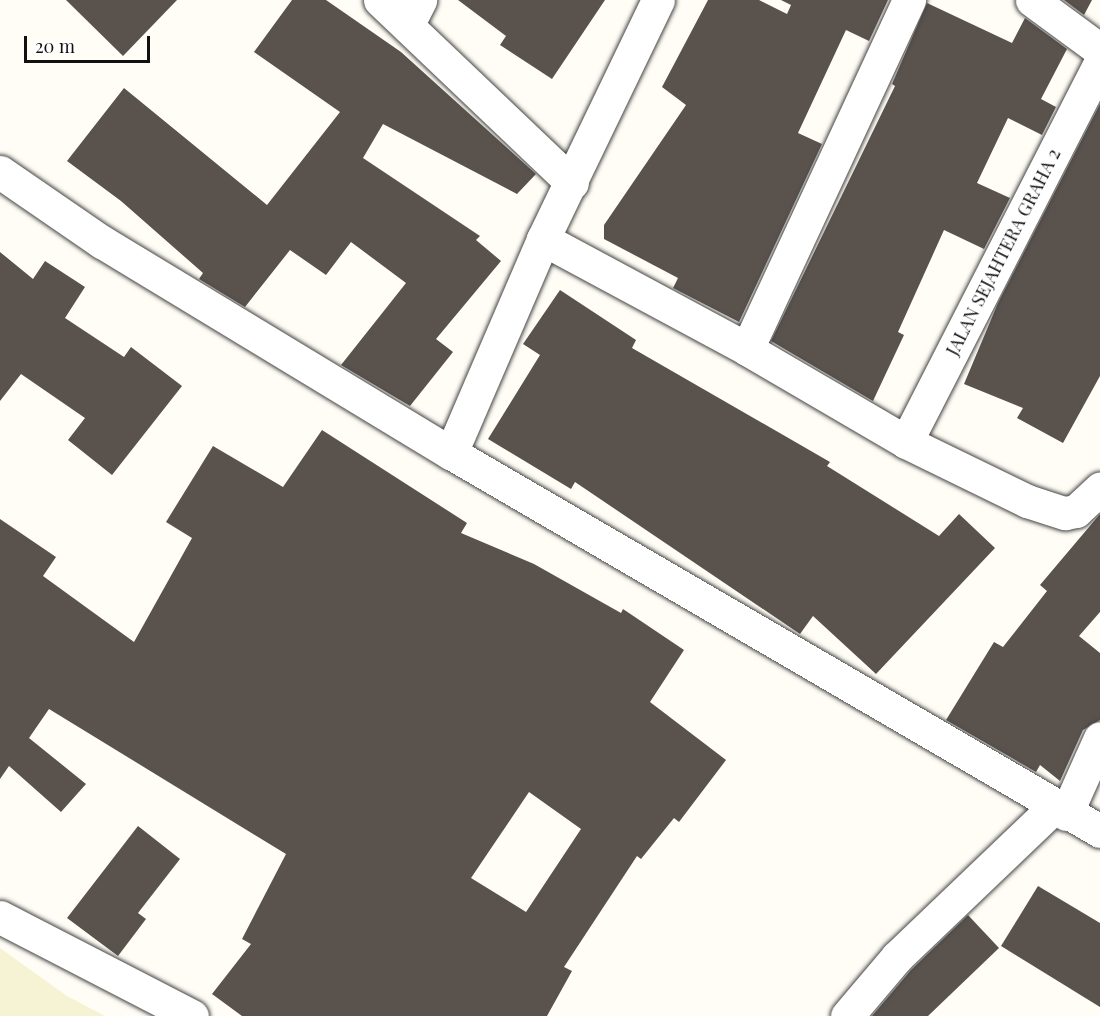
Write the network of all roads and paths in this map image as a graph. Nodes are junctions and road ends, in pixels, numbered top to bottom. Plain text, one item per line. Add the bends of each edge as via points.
1 (381, 0) edge
2 (658, 0) edge
3 (909, 0) edge
4 (1032, 0) edge
5 (414, 12) edge
6 (1100, 50) edge
7 (1100, 63) edge
8 (0, 172) edge
9 (572, 183) junction
10 (543, 239) junction
11 (747, 349) junction
12 (906, 442) junction
13 (451, 453) junction
14 (1100, 489) edge
15 (1100, 738) edge
16 (1060, 811) junction
17 (1100, 831) edge
18 (0, 917) edge
19 (192, 1016) edge
20 (847, 1016) edge

1 - 5 street
2 - 9 street
3 - 11 street
4 - 6 street
5 - 9 street
7 - 12 street, JALAN SEJAHTERA GRAHA 2
8 - 13 street via 102,242
9 - 10 street
10 - 11 street
10 - 13 street
11 - 12 street
12 - 14 street via 1027,501 1065,513 1076,511
13 - 16 street
15 - 16 street
16 - 17 street
16 - 20 street via 897,957
18 - 19 street

